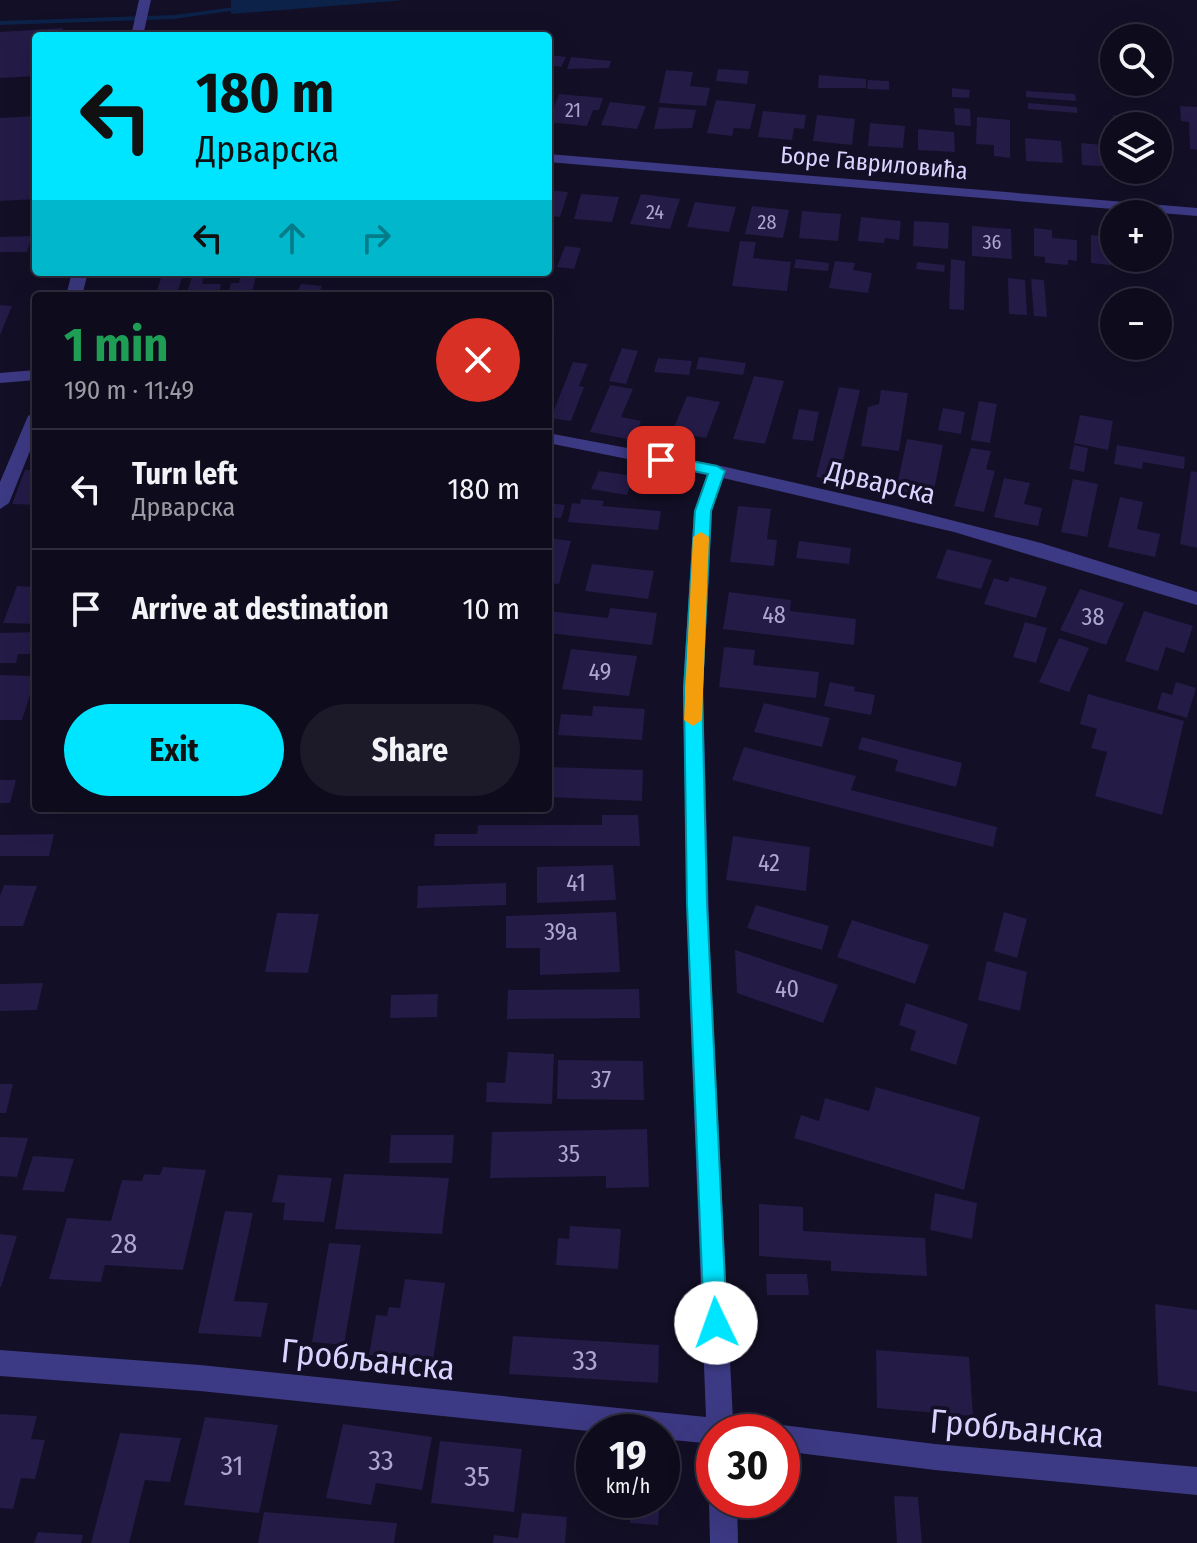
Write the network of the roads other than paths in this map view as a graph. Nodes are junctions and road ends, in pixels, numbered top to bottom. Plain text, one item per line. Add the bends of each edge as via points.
1 (144, 7) edge
2 (138, 32) edge
3 (552, 158) edge
4 (1197, 212) edge
5 (32, 375) edge
6 (0, 378) edge
7 (32, 426) edge
8 (552, 439) edge
9 (717, 471) junction
10 (0, 503) edge
11 (1197, 599) edge
12 (0, 1363) edge
13 (719, 1414) edge
14 (696, 1430) edge
15 (800, 1440) edge
16 (1197, 1481) edge
17 (723, 1518) edge
18 (724, 1543) edge

1 - 2 street
3 - 4 street, Боре Гавриловића
5 - 6 street
7 - 10 street
8 - 9 street, Дрварска
9 - 11 street, Дрварска via 1012,541
9 - 13 street via 703,511 693,689 698,943
12 - 14 street, Гробљанска via 200,1378
15 - 16 street, Гробљанска
17 - 18 street

